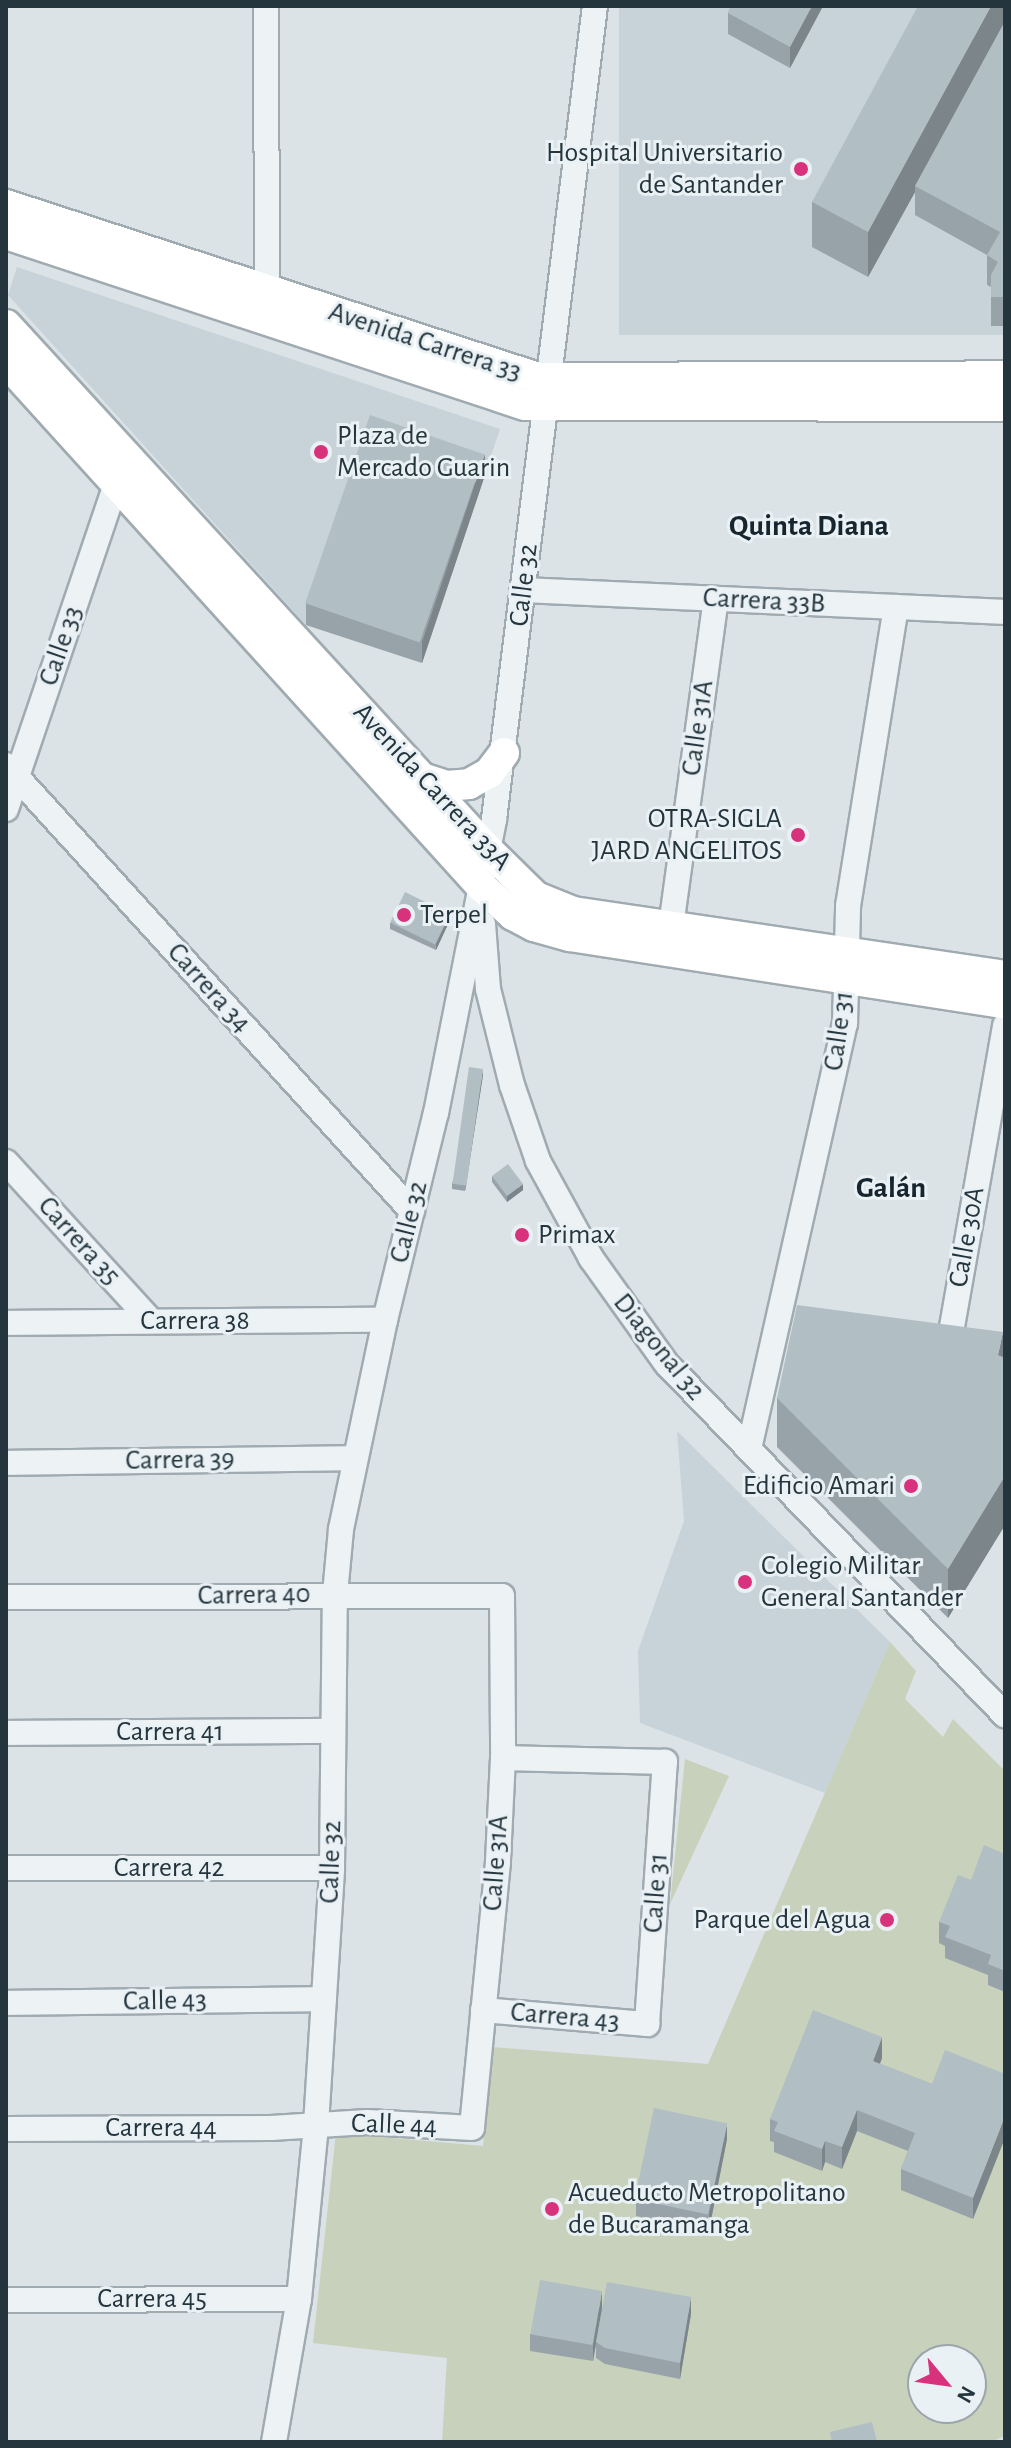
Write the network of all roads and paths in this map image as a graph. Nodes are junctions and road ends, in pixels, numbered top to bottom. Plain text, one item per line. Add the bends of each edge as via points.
1 (266, 6) edge
2 (595, 6) edge
3 (6, 205) edge
4 (7, 236) edge
5 (267, 291) junction
6 (6, 325) edge
7 (6, 362) edge
8 (1005, 376) edge
9 (548, 392) junction
10 (1005, 406) edge
11 (147, 478) junction
12 (116, 484) junction
13 (524, 590) junction
14 (716, 599) junction
15 (896, 607) junction
16 (1005, 612) edge
17 (504, 753) junction
18 (11, 771) edge
19 (422, 778) junction
20 (6, 809) edge
21 (488, 850) junction
22 (481, 886) junction
23 (670, 939) junction
24 (846, 966) junction
25 (1005, 976) edge
26 (1005, 1003) edge
27 (1005, 1025) edge
28 (6, 1162) edge
29 (412, 1211) junction
30 (385, 1320) junction
31 (151, 1321) junction
32 (6, 1323) edge
33 (774, 1336) junction
34 (805, 1339) edge
35 (976, 1358) edge
36 (749, 1449) junction
37 (353, 1458) junction
38 (6, 1463) edge
39 (335, 1594) junction
40 (502, 1596) joint
41 (6, 1597) edge
42 (1005, 1715) edge
43 (333, 1731) junction
44 (6, 1733) edge
45 (503, 1758) junction
46 (6, 1868) edge
47 (332, 1868) junction
48 (324, 1999) junction
49 (6, 2003) edge
50 (483, 2010) junction
51 (647, 2024) joint
52 (316, 2125) junction
53 (472, 2128) joint
54 (6, 2129) edge
55 (299, 2299) junction
56 (6, 2300) edge
57 (274, 2442) edge

1 - 5 street
2 - 9 street, Calle 32
3 - 5 main road, Avenida Carrera 33
4 - 9 main road, Avenida Carrera 33 via 501,399
5 - 9 main road, Avenida Carrera 33 via 503,369
6 - 11 main road, Avenida Carrera 33A
7 - 12 main road, Avenida Carrera 33A
8 - 9 main road, Avenida Carrera 33
9 - 10 main road, Avenida Carrera 33
9 - 13 street, Calle 32
11 - 12 main road
11 - 19 main road, Avenida Carrera 33A
12 - 18 street, Calle 33
12 - 22 main road, Avenida Carrera 33A
13 - 14 street, Carrera 33B
13 - 17 street, Calle 32
14 - 15 street, Carrera 33B
14 - 23 street, Calle 31A
15 - 16 street, Carrera 33B
15 - 24 street, Calle 31 via 848,906
17 - 19 main road via 489,773 469,784 447,786
17 - 21 street, Calle 32
18 - 20 street, Calle 33
18 - 29 street, Carrera 34
19 - 21 main road, Avenida Carrera 33A
21 - 22 street, Calle 32
21 - 23 main road, Avenida Carrera 33A via 536,897
22 - 23 main road, Avenida Carrera 33A via 513,915 546,931
22 - 29 street, Calle 32
22 - 36 street, Diagonal 32 via 494,1017 538,1161 591,1258 666,1363
23 - 24 main road, Avenida Carrera 33A
24 - 25 main road, Avenida Carrera 33A
24 - 26 main road, Avenida Carrera 33A
24 - 33 street, Calle 31 via 845,1024
27 - 35 street, Calle 30A via 939,1354
28 - 31 street, Carrera 35
29 - 30 street, Calle 32
30 - 31 street, Carrera 38
30 - 37 street, Calle 32
31 - 32 street, Carrera 38
33 - 34 street
33 - 36 street, Calle 31
36 - 42 street, Diagonal 32
37 - 38 street, Carrera 39
37 - 39 street, Calle 32
39 - 40 street, Carrera 40
39 - 41 street, Carrera 40
39 - 43 street, Calle 32
40 - 45 street, Calle 31A
43 - 44 street, Carrera 41
43 - 47 street, Calle 32
45 - 50 street, Calle 31A
45 - 51 street, Calle 31 via 665,1762
46 - 47 street, Carrera 42
47 - 48 street, Calle 32
48 - 49 street, Calle 43
48 - 52 street, Calle 32
50 - 51 street, Carrera 43
50 - 53 street, Calle 31A
52 - 53 street, Calle 44
52 - 54 street, Carrera 44
52 - 55 street, Calle 32
55 - 56 street, Carrera 45
55 - 57 street, Calle 32

